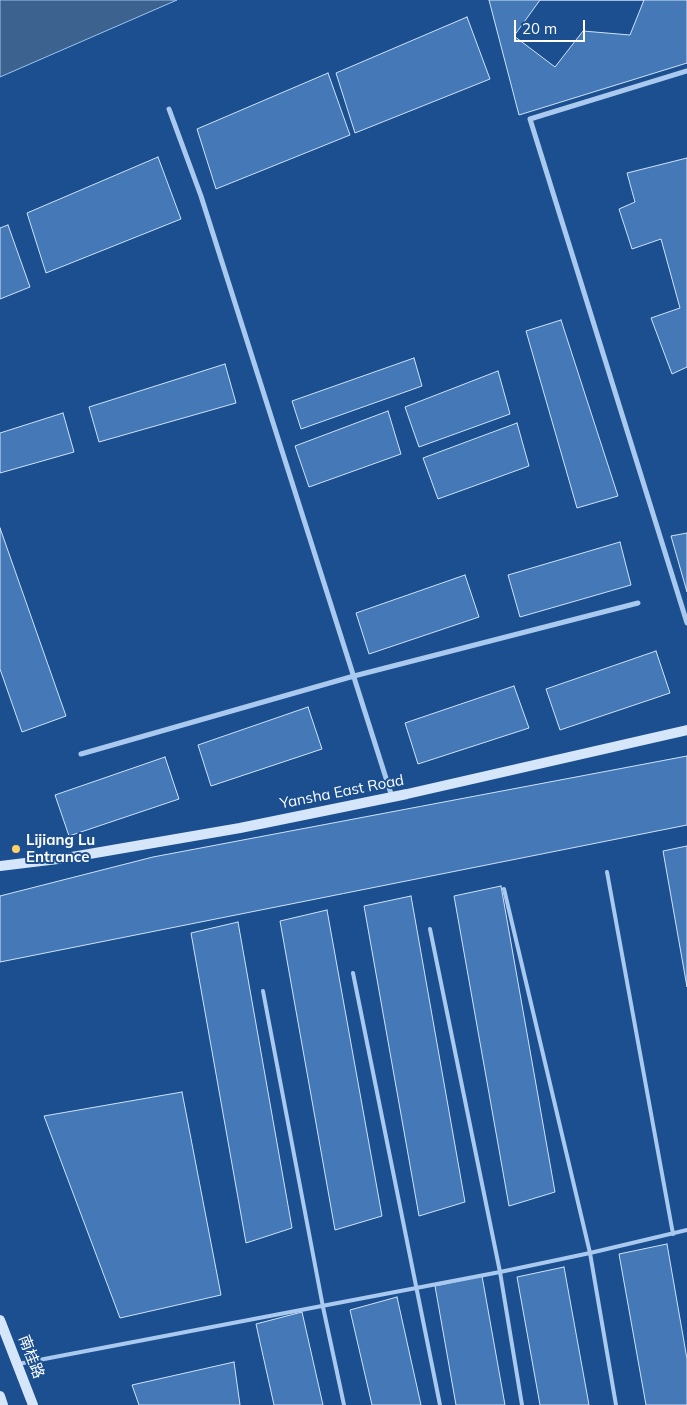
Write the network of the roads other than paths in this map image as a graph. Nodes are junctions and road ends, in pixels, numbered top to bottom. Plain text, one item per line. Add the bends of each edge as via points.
1 (687, 71) edge
2 (169, 109) dead end
3 (638, 603) dead end
4 (687, 623) edge
5 (354, 676) junction
6 (687, 730) edge
7 (81, 754) dead end
8 (392, 797) junction
9 (0, 866) edge
10 (607, 872) dead end
11 (504, 889) dead end
12 (430, 929) dead end
13 (353, 973) dead end
14 (263, 992) dead end
15 (687, 1230) edge
16 (672, 1234) junction
17 (590, 1254) junction
18 (500, 1272) junction
19 (416, 1289) junction
20 (323, 1307) junction
21 (0, 1320) edge
22 (18, 1364) junction
23 (0, 1396) edge
24 (3, 1405) edge
25 (33, 1405) edge
26 (344, 1405) edge
27 (440, 1405) edge
28 (522, 1405) edge
29 (616, 1405) edge

1 - 4 street via 530,119
2 - 5 street via 201,196
3 - 5 street
5 - 7 street
5 - 8 street
6 - 8 street, Yansha East Road
8 - 9 street, Yansha East Road via 165,842
10 - 16 lane
11 - 17 lane
12 - 18 lane
13 - 19 lane
14 - 20 lane
15 - 16 lane
16 - 17 lane
17 - 18 lane
17 - 29 lane
18 - 19 lane
18 - 28 lane
19 - 20 lane
19 - 27 lane
20 - 22 lane
20 - 26 lane
21 - 22 street, 南桂路
22 - 25 street, 南桂路
23 - 24 street

